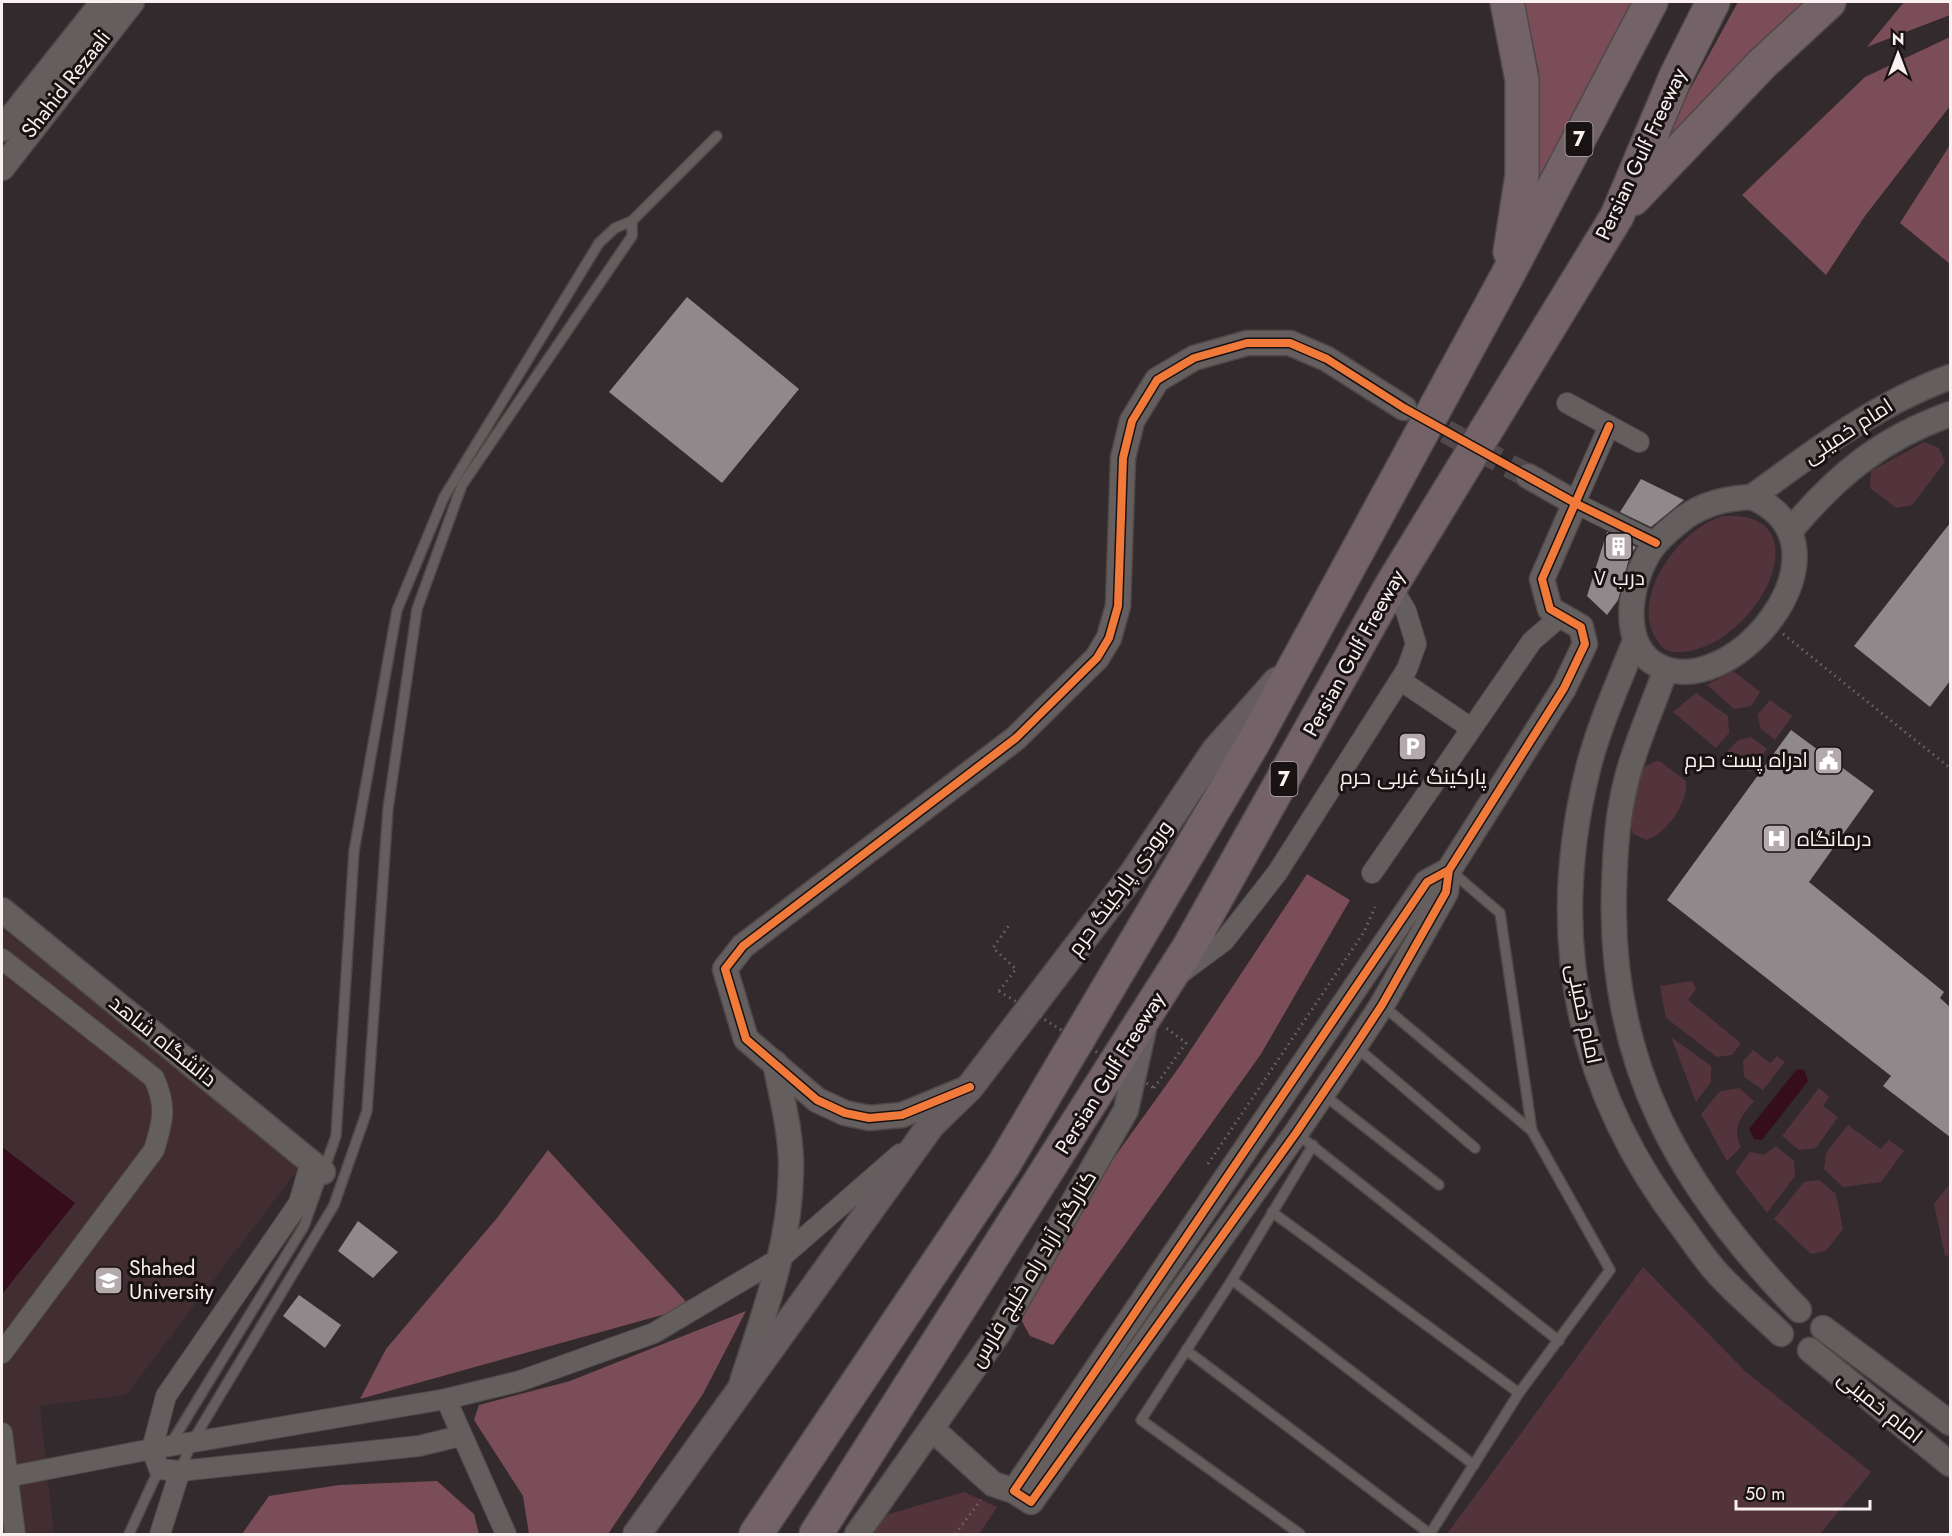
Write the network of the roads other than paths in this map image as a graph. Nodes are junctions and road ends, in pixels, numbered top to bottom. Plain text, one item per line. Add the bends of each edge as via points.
1 (103, 2) edge
2 (132, 2) edge
3 (1507, 2) edge
4 (1651, 2) edge
5 (1713, 2) edge
6 (1829, 2) edge
7 (2, 129) edge
8 (717, 136) dead end
9 (2, 168) edge
10 (1617, 216) junction
11 (632, 221) junction
12 (1507, 276) junction
13 (1950, 376) edge
14 (1567, 403) dead end
15 (1404, 408) tunnel mouth
16 (1950, 414) edge
17 (1609, 426) junction
18 (1639, 442) dead end
19 (1527, 476) tunnel mouth
20 (1752, 497) junction
21 (1575, 503) junction
22 (1791, 530) junction
23 (1656, 543) junction
24 (1392, 586) junction
25 (1563, 615) junction
26 (1635, 641) junction
27 (1305, 648) junction
28 (1665, 671) junction
29 (1400, 680) junction
30 (1471, 728) junction
31 (1449, 870) junction
32 (1372, 873) dead end
33 (2, 910) edge
34 (2, 959) edge
35 (1166, 984) junction
36 (1382, 1005) junction
37 (1147, 1013) junction
38 (1355, 1046) junction
39 (775, 1063) junction
40 (970, 1087) junction
41 (1323, 1093) junction
42 (931, 1125) junction
43 (1532, 1131) junction
44 (1305, 1139) junction
45 (1475, 1148) dead end
46 (317, 1166) junction
47 (1439, 1185) dead end
48 (1272, 1212) junction
49 (782, 1257) junction
50 (1232, 1280) junction
51 (1799, 1310) junction
52 (1823, 1328) junction
53 (1781, 1334) junction
54 (1559, 1341) junction
55 (1186, 1350) junction
56 (1810, 1350) junction
57 (2, 1353) edge
58 (1519, 1393) junction
59 (737, 1398) junction
60 (446, 1399) junction
61 (1950, 1423) edge
62 (932, 1429) junction
63 (2, 1433) edge
64 (460, 1436) junction
65 (192, 1442) junction
66 (161, 1447) junction
67 (1950, 1464) edge
68 (1474, 1465) junction
69 (159, 1469) junction
70 (180, 1470) junction
71 (7, 1477) junction
72 (1014, 1491) junction
73 (15, 1534) edge
74 (129, 1534) edge
75 (160, 1534) edge
76 (506, 1534) edge
77 (637, 1534) edge
78 (756, 1534) edge
79 (816, 1534) edge
80 (857, 1534) edge
81 (1300, 1534) edge
82 (1430, 1534) edge

1 - 7 street, Shahid Rezaali
2 - 9 street, Shahid Rezaali
3 - 12 highway via 1522,80 1522,175
4 - 12 highway, Persian Gulf Freeway / 7
5 - 10 highway, Persian Gulf Freeway / 7 via 1676,76
6 - 10 highway via 1762,64
8 - 11 lane
10 - 24 highway, Persian Gulf Freeway / 7
11 - 46 lane via 615,228 599,243 444,497 397,610 354,851 336,1136
11 - 65 lane via 632,236 462,485 417,609 388,809 367,1111 334,1205
12 - 27 highway, Persian Gulf Freeway / 7
13 - 20 street, امام خمینی via 1912,391 1840,432
14 - 17 street
15 - 39 street via 1327,359 1290,343 1247,343 1194,358 1157,380 1132,421 1123,458 1118,606 1109,638 1097,658 1016,738 743,946 726,969 746,1039
16 - 22 street, امام خمینی via 1918,426 1858,461 1824,491
17 - 18 street
17 - 21 street
19 - 21 street
20 - 22 street via 1782,515
20 - 23 street via 1709,505 1685,517
21 - 23 street
21 - 25 street via 1542,579 1550,609
22 - 28 street via 1794,569 1770,623 1738,652 1720,662 1682,673
23 - 26 street via 1635,585 1630,612
24 - 29 street via 1406,611 1416,644
24 - 35 highway, Persian Gulf Freeway / 7
25 - 30 street via 1532,641
25 - 31 street via 1581,627 1585,644 1564,688
26 - 28 street via 1647,659
26 - 53 street, امام خمینی via 1588,767 1575,833 1569,890 1572,964 1581,1016 1592,1060 1617,1126 1661,1200 1720,1277
27 - 40 main road, ورودی پارکینگ حرم via 1215,751 1132,875
27 - 78 highway, Persian Gulf Freeway / 7 via 1252,745 1004,1164
28 - 51 street, امام خمینی via 1627,778 1620,814 1613,926 1620,999 1633,1052 1651,1100 1686,1172 1751,1261
29 - 30 street
29 - 35 street via 1277,873 1224,941
30 - 32 street
31 - 36 street via 1446,892
31 - 43 lane via 1500,913
31 - 72 street via 1427,882
33 - 46 street, دانشگاه شاهد
34 - 57 street via 154,1078 163,1097 163,1122 154,1150
35 - 37 highway, Persian Gulf Freeway / 7
36 - 38 street
36 - 43 lane
37 - 62 street, کنارگذر آزاد راه خلیج فارس via 1126,1110 998,1334
37 - 79 highway, Persian Gulf Freeway / 7
38 - 41 street
38 - 45 lane
39 - 40 street via 817,1100 845,1113 869,1118 902,1115
39 - 49 street via 788,1130 791,1172
40 - 42 main road, ورودی پارکینگ حرم
41 - 44 street
41 - 47 lane
42 - 49 street
42 - 59 main road
43 - 54 lane via 1610,1270
44 - 48 lane
44 - 54 lane
44 - 72 street via 1030,1502
46 - 66 lane via 304,1226
46 - 66 street via 299,1203 166,1396
48 - 50 lane
48 - 58 lane
49 - 59 street
49 - 60 street via 654,1334 520,1381
50 - 55 lane
50 - 68 lane
51 - 52 street via 1815,1314
51 - 53 street via 1787,1316
52 - 56 street via 1820,1341
52 - 61 street, امام خمینی
53 - 56 street via 1792,1349
54 - 58 lane
55 - 81 lane via 1141,1420
55 - 82 lane
56 - 67 street, امام خمینی
58 - 68 lane
59 - 77 main road
60 - 64 street
60 - 65 street
62 - 72 street via 993,1484
62 - 80 street, کنارگذر آزاد راه خلیج فارس
63 - 71 street
64 - 70 street via 419,1446
64 - 76 street
65 - 66 street
65 - 70 lane
66 - 69 street
66 - 71 street
68 - 82 lane
69 - 70 street
69 - 74 lane
70 - 75 street
71 - 73 street

